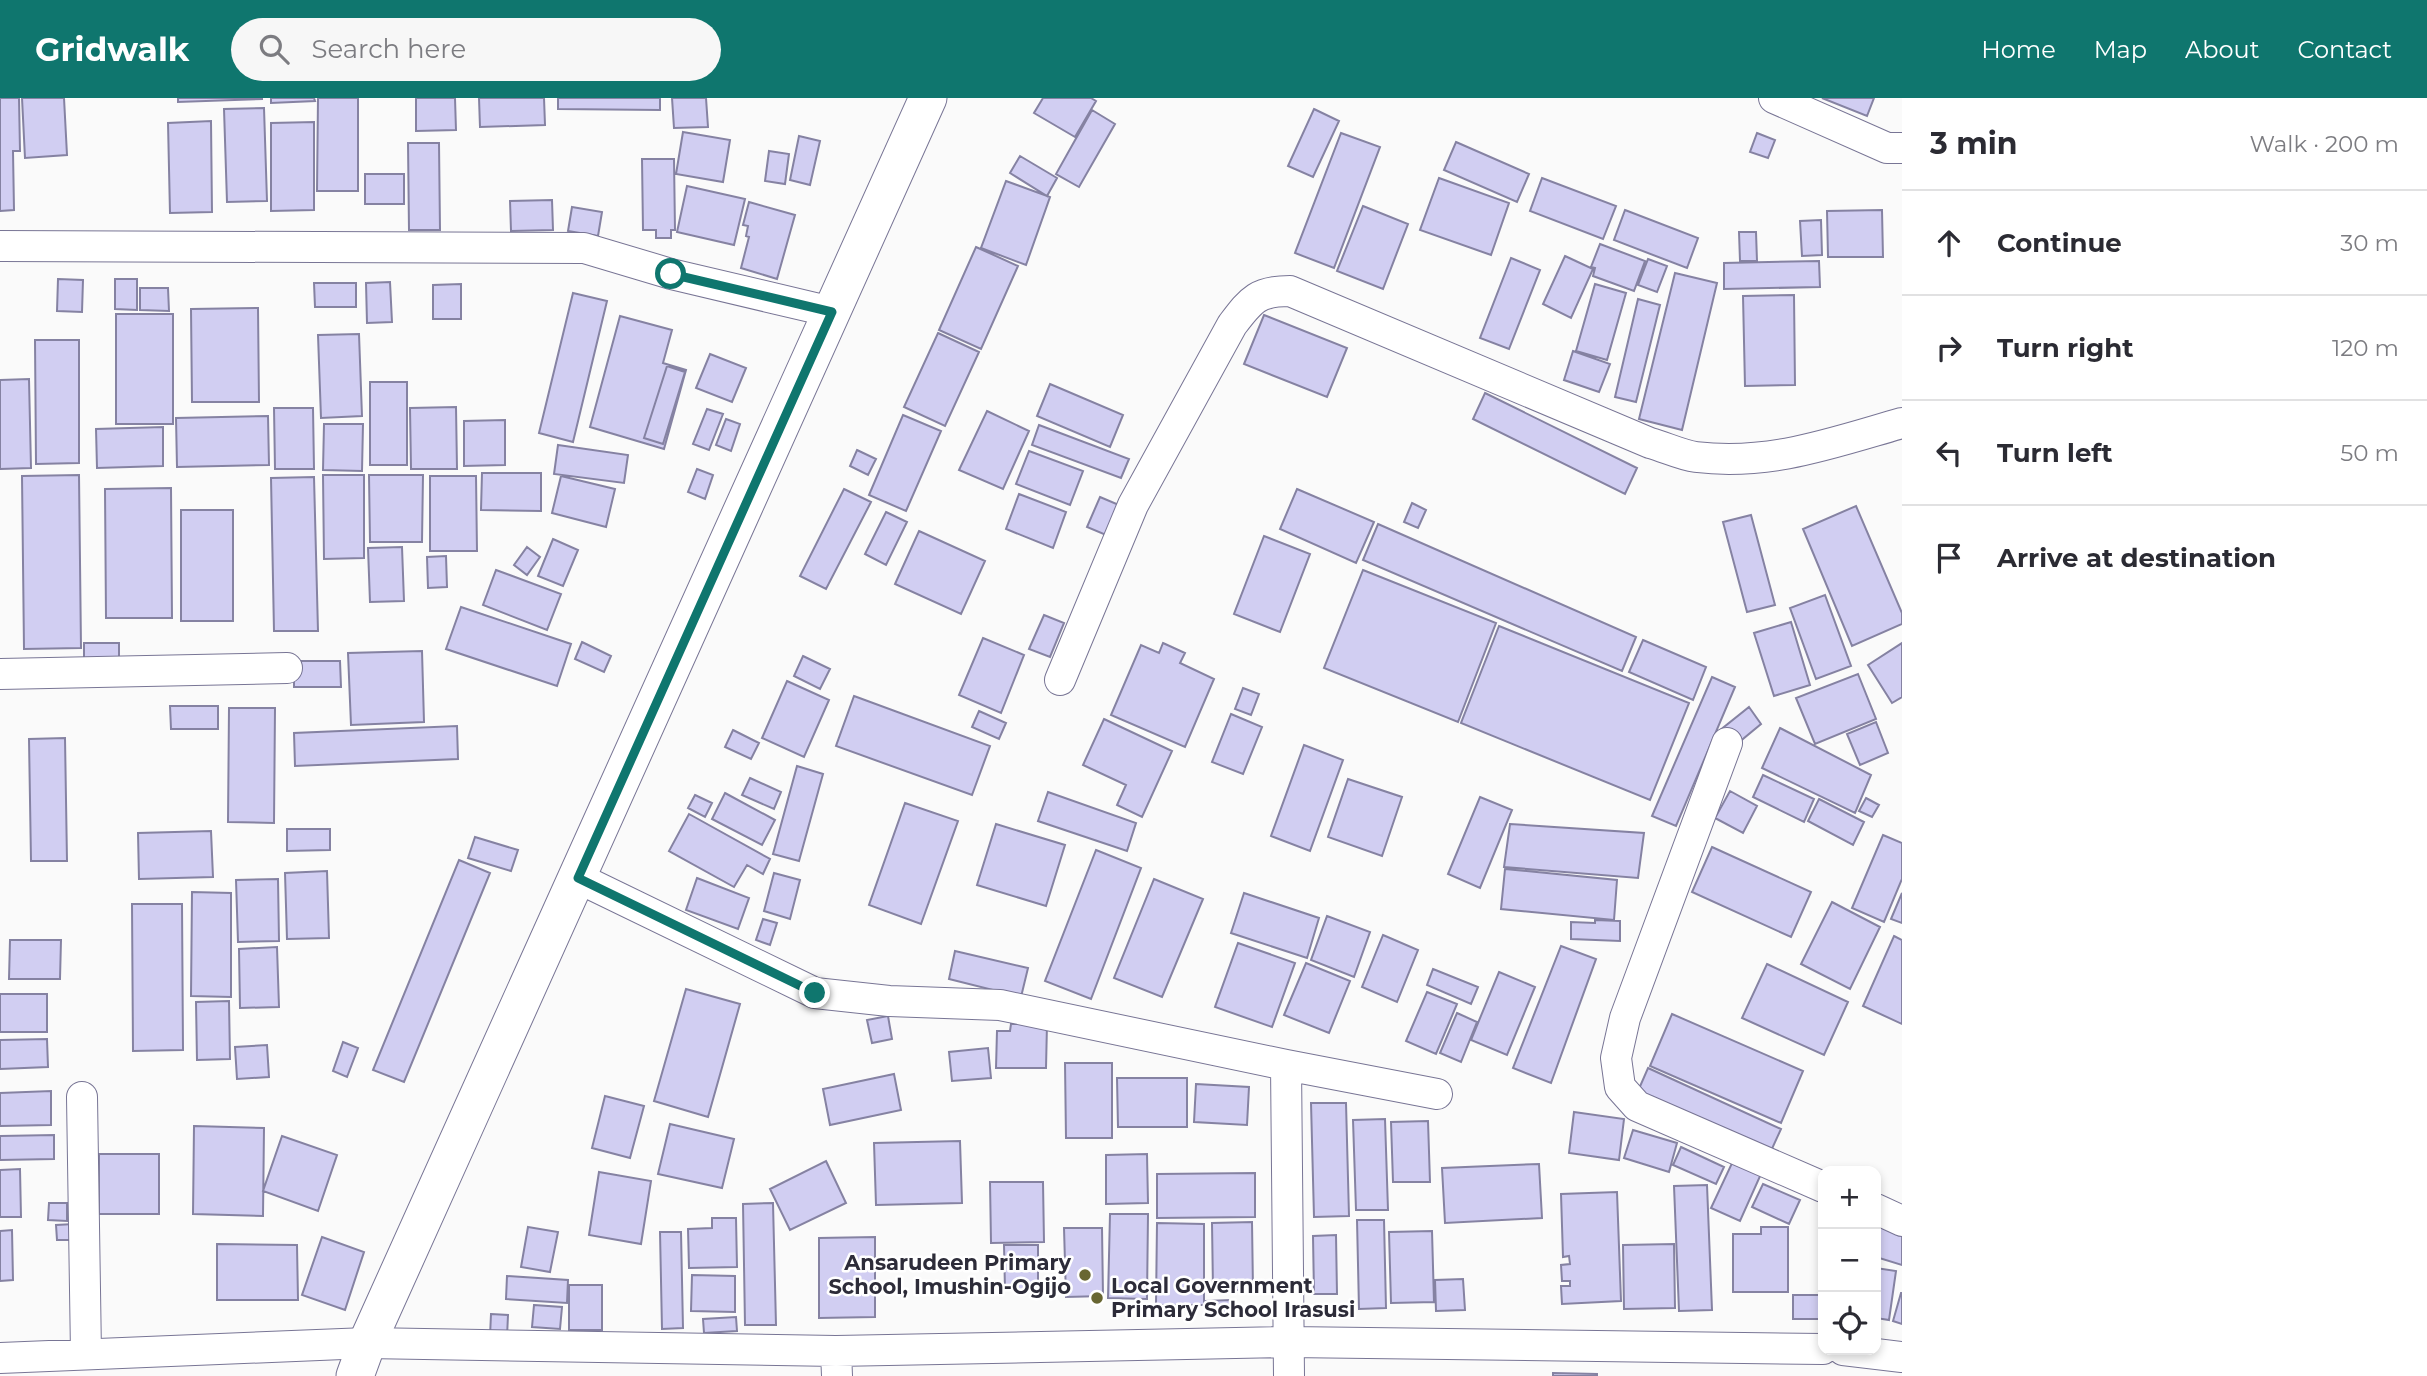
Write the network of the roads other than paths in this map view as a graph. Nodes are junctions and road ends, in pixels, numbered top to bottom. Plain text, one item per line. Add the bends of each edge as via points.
1 (928, 98) edge
2 (1774, 98) edge
3 (1902, 148) edge
4 (0, 246) edge
5 (832, 312) junction
6 (1902, 423) edge
7 (287, 668) dead end
8 (0, 674) edge
9 (1060, 680) dead end
10 (1727, 743) dead end
11 (578, 878) junction
12 (1286, 1065) junction
13 (1437, 1094) dead end
14 (82, 1097) dead end
15 (1818, 1185) edge
16 (1881, 1211) edge
17 (1902, 1221) edge
18 (1289, 1342) junction
19 (1818, 1349) edge
20 (86, 1354) junction
21 (1881, 1355) edge
22 (1902, 1357) edge
23 (0, 1359) edge
24 (361, 1360) edge
25 (837, 1364) edge
26 (1289, 1376) edge

1 - 5 street
2 - 3 street via 1887,148
4 - 5 street via 584,248
5 - 11 street
6 - 9 street via 1799,453 1695,457 1650,443 1290,292 1269,291 1251,301 1232,325 1133,505
7 - 8 street
10 - 15 street via 1625,1018 1616,1058 1620,1087 1637,1106
11 - 12 street via 815,993 889,1002 1000,1005
11 - 24 street
12 - 13 street
12 - 18 street
14 - 20 street
16 - 17 street
18 - 19 street
18 - 25 street
18 - 26 street
20 - 23 street
20 - 24 street
21 - 22 street
24 - 25 street

